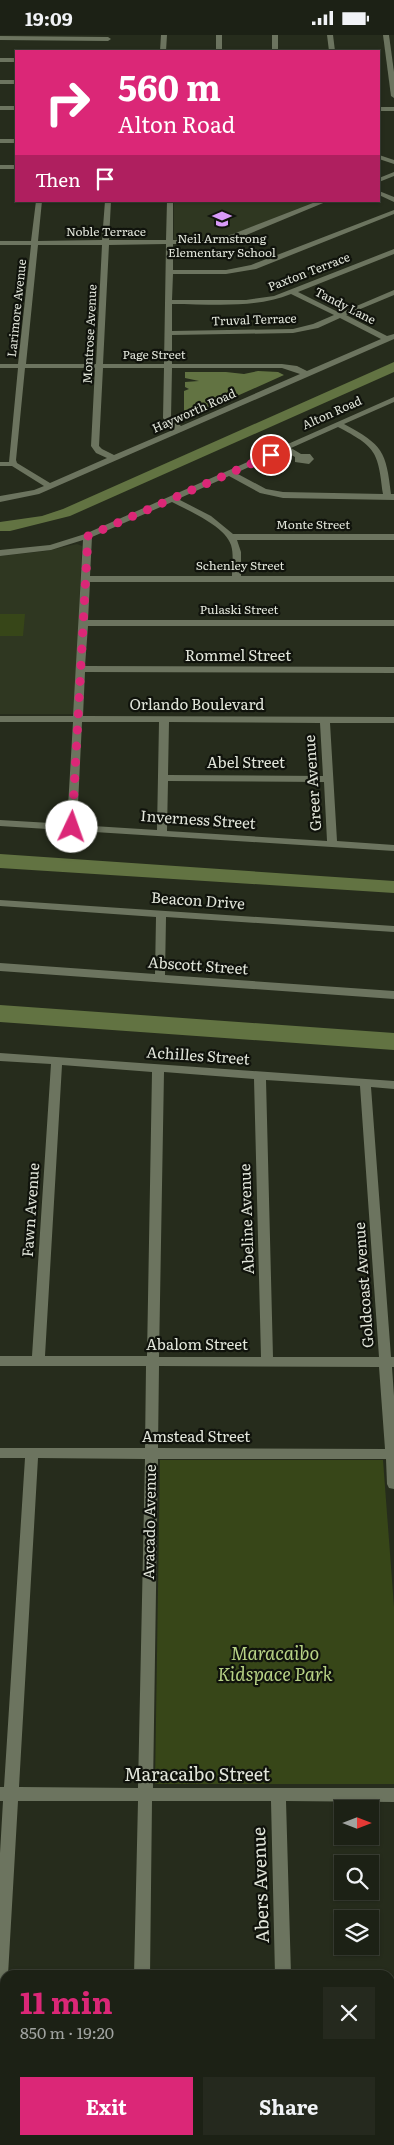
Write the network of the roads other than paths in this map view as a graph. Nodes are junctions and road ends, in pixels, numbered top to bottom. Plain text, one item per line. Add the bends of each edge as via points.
1 (164, 35) edge
2 (219, 35) edge
3 (275, 35) edge
4 (330, 35) edge
5 (386, 35) edge
6 (0, 38) edge
7 (108, 39) edge
8 (164, 50) edge
9 (219, 50) edge
10 (276, 50) edge
11 (332, 50) edge
12 (0, 60) edge
13 (15, 60) edge
14 (0, 82) edge
15 (15, 82) edge
16 (394, 96) edge
17 (0, 108) edge
18 (15, 108) edge
19 (380, 109) edge
20 (394, 109) edge
21 (0, 141) edge
22 (15, 141) edge
23 (380, 157) edge
24 (394, 162) edge
25 (0, 167) edge
26 (15, 167) edge
27 (394, 174) edge
28 (380, 180) edge
29 (380, 193) edge
30 (394, 200) edge
31 (39, 202) edge
32 (108, 202) edge
33 (170, 202) edge
34 (322, 202) edge
35 (394, 212) edge
36 (0, 243) edge
37 (35, 243) junction
38 (106, 243) junction
39 (169, 243) junction
40 (394, 251) edge
41 (169, 272) junction
42 (293, 292) junction
43 (394, 292) edge
44 (168, 302) junction
45 (339, 315) junction
46 (168, 333) junction
47 (391, 338) edge
48 (0, 366) edge
49 (22, 366) junction
50 (100, 366) junction
51 (168, 366) junction
52 (307, 374) junction
53 (393, 401) edge
54 (338, 424) junction
55 (181, 429) junction
56 (285, 448) junction
57 (299, 455) dead end
58 (114, 458) junction
59 (0, 464) edge
60 (14, 464) junction
61 (230, 473) junction
62 (50, 486) junction
63 (391, 497) edge
64 (0, 499) edge
65 (174, 499) junction
66 (88, 536) junction
67 (231, 537) junction
68 (394, 537) edge
69 (0, 553) edge
70 (86, 579) junction
71 (236, 579) junction
72 (394, 579) edge
73 (84, 623) junction
74 (394, 623) edge
75 (81, 669) junction
76 (394, 670) edge
77 (0, 719) edge
78 (78, 719) junction
79 (164, 720) junction
80 (324, 720) junction
81 (394, 720) edge
82 (163, 778) junction
83 (328, 779) junction
84 (0, 823) edge
85 (72, 827) junction
86 (162, 833) junction
87 (332, 844) junction
88 (394, 848) edge
89 (0, 903) edge
90 (161, 913) junction
91 (394, 929) edge
92 (0, 967) edge
93 (160, 978) junction
94 (394, 995) edge
95 (0, 1057) edge
96 (57, 1061) junction
97 (158, 1068) junction
98 (260, 1076) junction
99 (365, 1083) junction
100 (394, 1085) edge
101 (0, 1361) edge
102 (38, 1361) junction
103 (153, 1361) junction
104 (267, 1361) junction
105 (390, 1362) edge
106 (0, 1453) edge
107 (32, 1453) junction
108 (151, 1453) junction
109 (392, 1454) junction
110 (394, 1484) edge
111 (6, 1794) edge
112 (145, 1794) junction
113 (278, 1794) junction
114 (394, 1795) edge
115 (2, 1920) edge
116 (0, 1970) edge
117 (142, 1970) edge
118 (283, 1970) edge

1 - 8 street
2 - 9 street
3 - 10 street
4 - 11 street
5 - 16 street
6 - 7 street
12 - 13 street
14 - 15 street
17 - 18 street
19 - 20 street
21 - 22 street
23 - 24 street
25 - 26 street
27 - 28 street
29 - 30 street
31 - 37 street, Larimore Avenue
32 - 38 street, Montrose Avenue
33 - 39 street
34 - 39 street, Noble Terrace via 224,239
35 - 41 street via 253,267
36 - 37 street, Noble Terrace
37 - 38 street, Noble Terrace
37 - 49 street, Larimore Avenue
38 - 39 street, Noble Terrace
38 - 50 street, Montrose Avenue
39 - 41 street
40 - 42 street, Paxton Terrace
41 - 44 street
42 - 44 street, Paxton Terrace via 255,301
42 - 45 street, Tandy Lane
43 - 45 street, Truval Terrace
44 - 46 street
45 - 46 street, Truval Terrace via 310,328 286,332
45 - 47 street, Tandy Lane
46 - 51 street
47 - 52 street, Hayworth Road
48 - 49 street, Page Street
49 - 50 street, Page Street
49 - 60 street, Larimore Avenue
50 - 51 street, Page Street
50 - 58 street, Montrose Avenue via 95,446
51 - 52 street, Page Street via 282,366
51 - 55 street via 168,418
52 - 55 street, Hayworth Road
53 - 54 street, Alton Road
54 - 56 street, Alton Road
54 - 63 street via 368,440 379,451
55 - 58 street, Hayworth Road
56 - 57 street
56 - 61 street, Alton Road
58 - 62 street, Hayworth Road
59 - 60 street
60 - 62 street
61 - 63 street via 263,491 283,495
61 - 65 street, Alton Road
62 - 64 street, Hayworth Road via 21,497
65 - 66 street, Alton Road
65 - 67 street
66 - 69 street, Alton Road via 46,548
66 - 70 street
67 - 68 street, Monte Street
67 - 71 street via 236,549
70 - 71 street, Schenley Street
70 - 73 street
71 - 72 street, Schenley Street
73 - 74 street, Pulaski Street
73 - 75 street
75 - 76 street, Rommel Street
75 - 78 street
77 - 78 street, Orlando Boulevard
78 - 79 street, Orlando Boulevard
78 - 85 street
79 - 80 street, Orlando Boulevard
79 - 82 street
80 - 81 street, Orlando Boulevard
80 - 83 street, Greer Avenue
82 - 83 street, Abel Street
82 - 86 street
83 - 87 street, Greer Avenue
84 - 85 street, Inverness Street
85 - 86 street, Inverness Street
86 - 87 street, Inverness Street
87 - 88 street, Inverness Street
89 - 90 street, Beacon Drive
90 - 91 street, Beacon Drive
90 - 93 street
92 - 93 street, Abscott Street
93 - 94 street, Abscott Street
95 - 96 street, Achilles Street
96 - 97 street, Achilles Street
96 - 102 street, Fawn Avenue
97 - 98 street, Achilles Street
97 - 103 street, Avacado Avenue
98 - 99 street, Achilles Street
98 - 104 street, Abeline Avenue
99 - 100 street, Achilles Street
99 - 105 street, Goldcoast Avenue
101 - 102 street, Abalom Street
102 - 103 street, Abalom Street
103 - 104 street, Abalom Street
103 - 108 street, Avacado Avenue
104 - 105 street, Abalom Street
105 - 109 street, Goldcoast Avenue
106 - 107 street, Amstead Street
107 - 108 street, Amstead Street
107 - 111 street
108 - 109 street, Amstead Street
108 - 112 street, Avacado Avenue
109 - 110 street, Goldcoast Avenue
111 - 112 street, Maracaibo Street
111 - 115 street
112 - 113 street, Maracaibo Street
112 - 117 street, Avacado Avenue
113 - 114 street, Maracaibo Street
113 - 118 street, Abers Avenue
115 - 116 street

